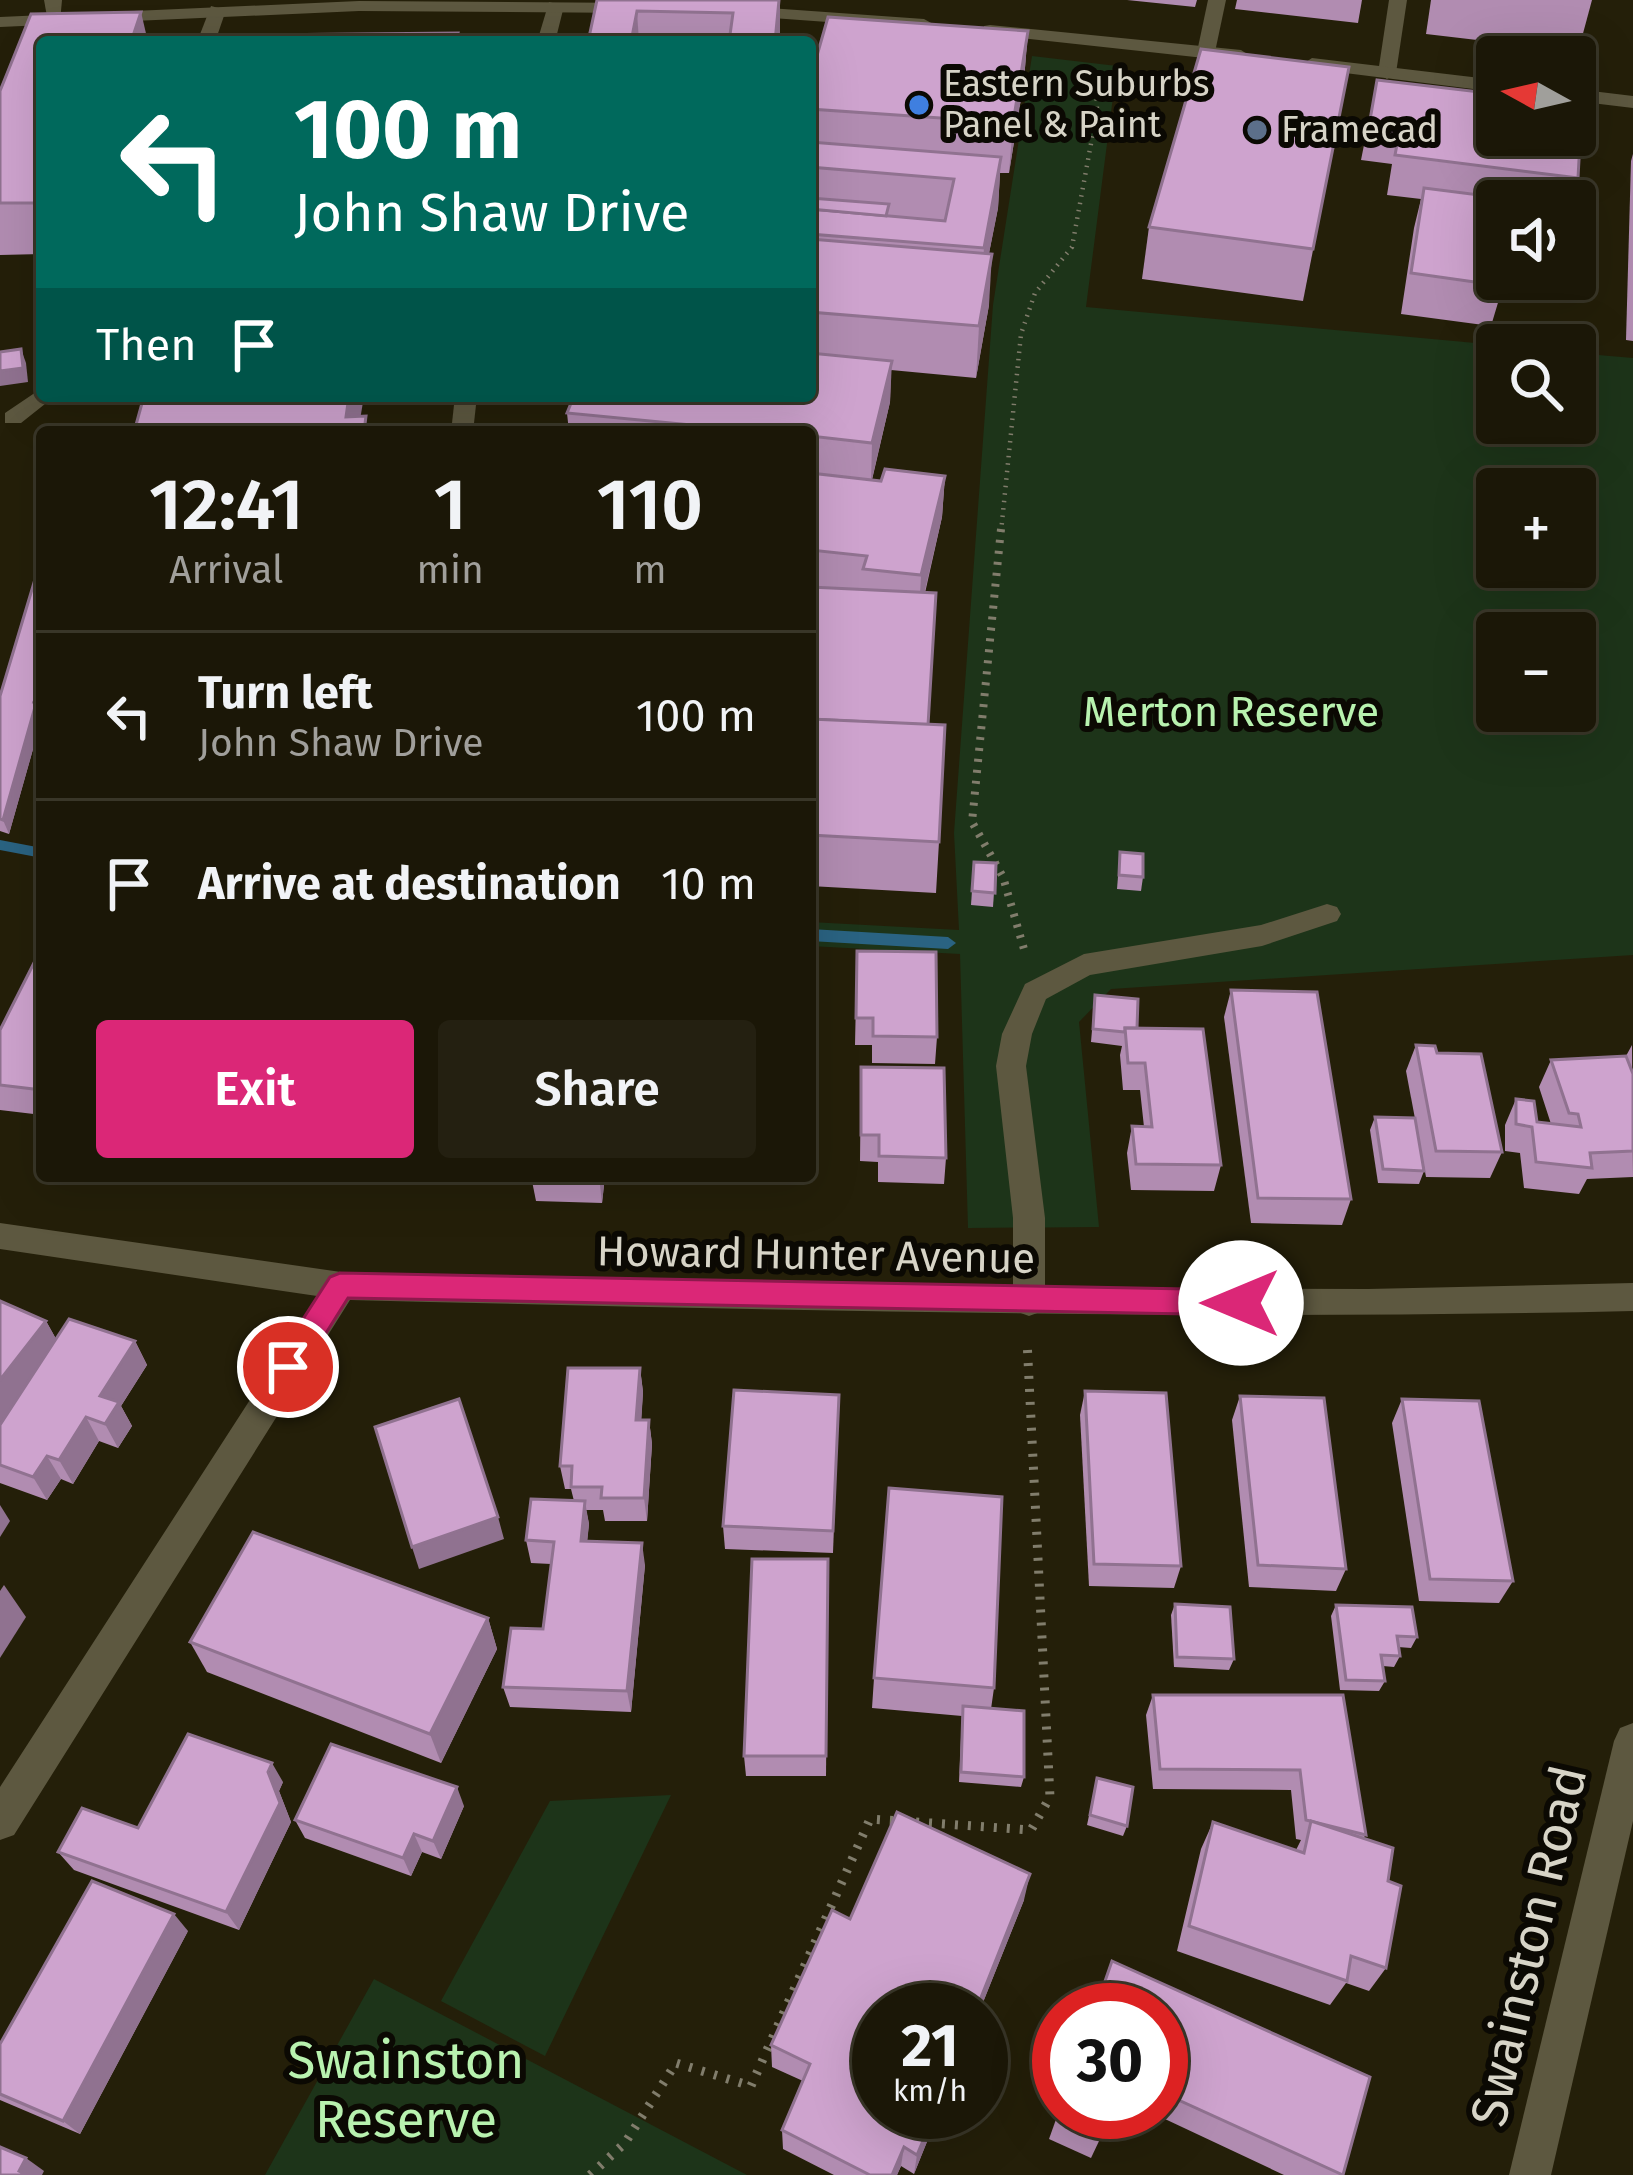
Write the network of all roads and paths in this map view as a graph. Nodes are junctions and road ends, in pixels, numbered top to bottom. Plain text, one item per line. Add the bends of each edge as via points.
1 (1217, 0) edge
2 (1398, 0) edge
3 (555, 6) junction
4 (663, 8) edge
5 (54, 9) edge
6 (217, 10) junction
7 (724, 11) edge
8 (29, 20) junction
9 (0, 22) edge
10 (952, 26) edge
11 (974, 28) edge
12 (208, 36) edge
13 (548, 36) edge
14 (22, 41) edge
15 (1206, 52) junction
16 (1251, 57) edge
17 (1296, 62) edge
18 (1095, 66) dead end
19 (1387, 73) junction
20 (1476, 84) edge
21 (1596, 98) edge
22 (1633, 102) edge
23 (36, 400) edge
24 (13, 418) dead end
25 (1328, 914) dead end
26 (1035, 992) junction
27 (0, 1235) edge
28 (340, 1286) junction
29 (1633, 1297) edge
30 (1028, 1302) junction
31 (1027, 1340) dead end
32 (1633, 1742) edge
33 (0, 1821) edge
34 (590, 2175) edge
35 (1530, 2175) edge

1 - 15 street
2 - 19 street
3 - 4 street
3 - 6 street
3 - 13 street
5 - 6 street
5 - 8 street
6 - 12 street
7 - 10 street
8 - 9 street
8 - 14 street
11 - 15 street
15 - 16 street
17 - 19 street
18 - 26 path via 1097,111 1072,248 1035,293 1021,334 972,822 1003,878
19 - 20 street
21 - 22 street
23 - 24 street
25 - 26 street via 1262,935 1084,965
26 - 30 street via 1011,1066 1029,1218
27 - 28 street, Howard Hunter Avenue
28 - 30 street, Howard Hunter Avenue
28 - 33 street
29 - 30 street, Howard Hunter Avenue
31 - 34 path via 1050,1797 1030,1830 870,1819 751,2086 676,2063 625,2143
32 - 35 street, Swainston Road

